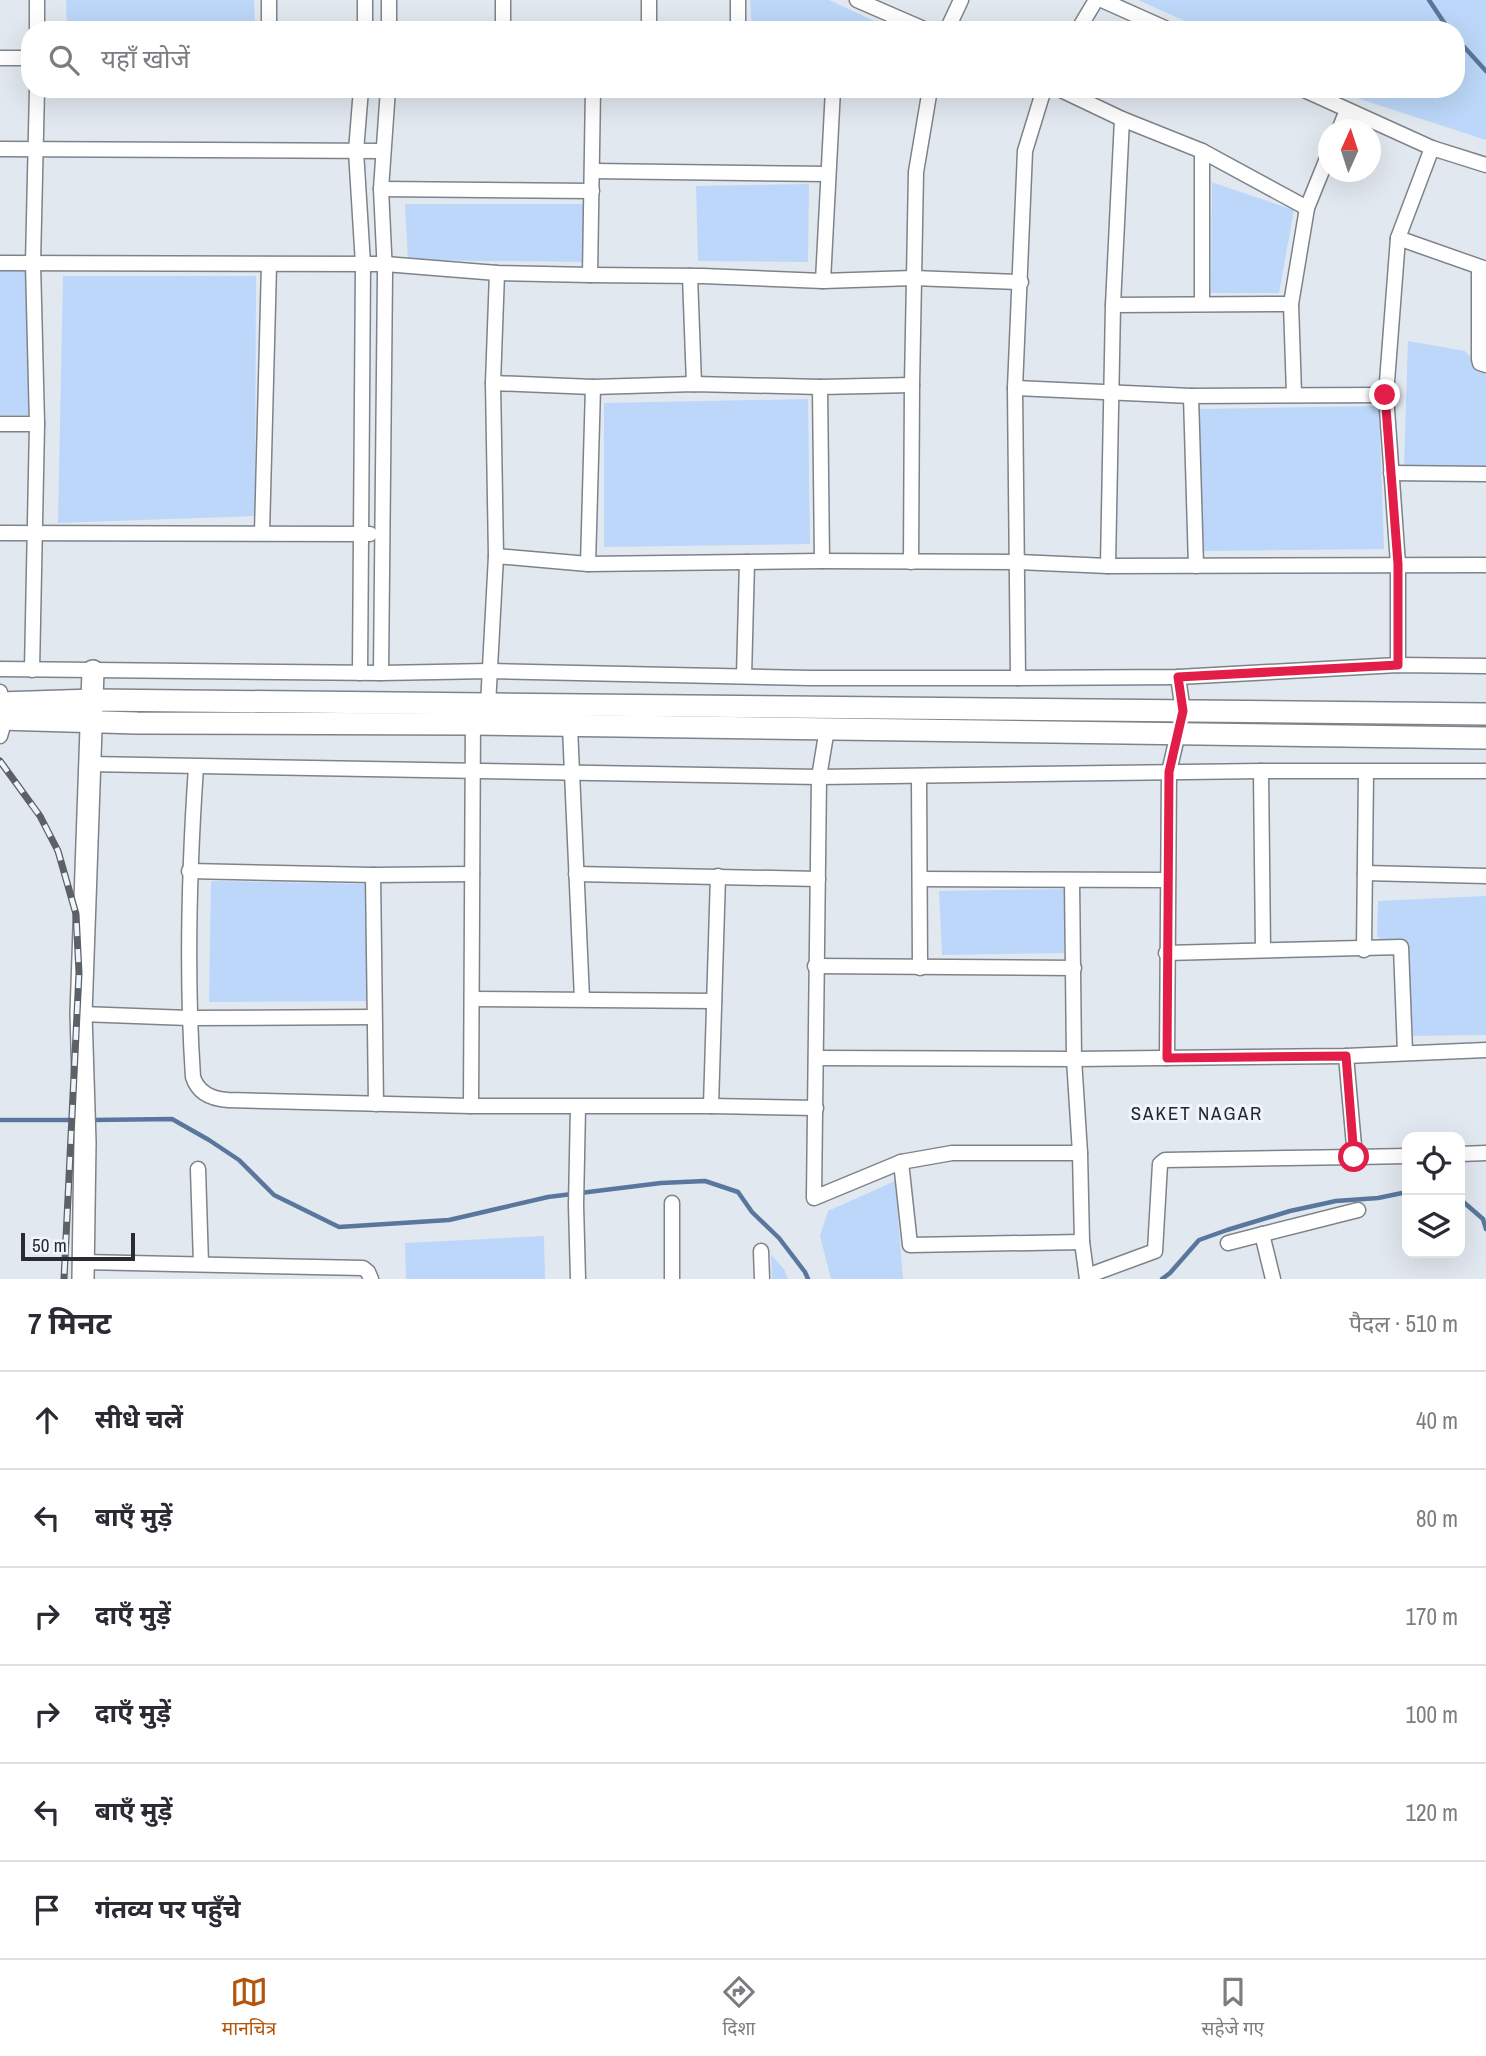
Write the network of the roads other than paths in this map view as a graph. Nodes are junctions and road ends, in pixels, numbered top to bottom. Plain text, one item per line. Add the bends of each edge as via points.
1 (37, 0) edge
2 (269, 0) edge
3 (365, 0) edge
4 (389, 0) edge
5 (503, 0) edge
6 (649, 0) edge
7 (738, 0) edge
8 (857, 0) edge
9 (961, 0) edge
10 (1096, 0) edge
11 (1102, 0) edge
12 (37, 21) edge
13 (269, 21) edge
14 (365, 21) edge
15 (389, 21) edge
16 (503, 21) edge
17 (649, 21) edge
18 (738, 21) edge
19 (905, 21) edge
20 (951, 21) edge
21 (1083, 21) edge
22 (1149, 21) edge
23 (0, 58) edge
24 (21, 58) edge
25 (37, 98) edge
26 (360, 98) edge
27 (387, 98) edge
28 (593, 98) edge
29 (832, 98) edge
30 (928, 98) edge
31 (1041, 98) edge
32 (1079, 98) edge
33 (1321, 98) edge
34 (1347, 110) junction
35 (1122, 118) junction
36 (1343, 119) edge
37 (1432, 148) junction
38 (0, 149) edge
39 (36, 149) junction
40 (356, 150) junction
41 (383, 151) junction
42 (1202, 151) junction
43 (1486, 165) edge
44 (593, 171) junction
45 (828, 174) junction
46 (1318, 181) edge
47 (381, 189) junction
48 (592, 191) junction
49 (1307, 208) junction
50 (1398, 238) junction
51 (0, 263) edge
52 (33, 263) junction
53 (363, 264) junction
54 (385, 264) junction
55 (269, 265) junction
56 (1482, 268) edge
57 (496, 272) junction
58 (590, 275) junction
59 (690, 276) junction
60 (913, 278) junction
61 (823, 281) junction
62 (1021, 282) junction
63 (1202, 304) junction
64 (1291, 304) junction
65 (1113, 305) junction
66 (1486, 365) edge
67 (493, 383) junction
68 (694, 384) junction
69 (912, 385) junction
70 (593, 387) junction
71 (820, 387) junction
72 (1015, 388) junction
73 (1112, 393) junction
74 (1293, 394) junction
75 (1385, 395) junction
76 (1191, 396) junction
77 (0, 424) edge
78 (37, 424) junction
79 (1391, 473) junction
80 (1486, 474) edge
81 (0, 533) edge
82 (36, 533) junction
83 (262, 533) junction
84 (361, 534) junction
85 (382, 535) junction
86 (496, 556) junction
87 (822, 561) junction
88 (747, 562) junction
89 (911, 562) junction
90 (1018, 562) junction
91 (588, 564) junction
92 (1398, 564) junction
93 (1486, 565) edge
94 (1108, 566) junction
95 (1196, 566) junction
96 (1398, 665) junction
97 (1486, 666) edge
98 (0, 669) edge
99 (33, 670) junction
100 (93, 671) junction
101 (490, 671) junction
102 (360, 673) junction
103 (381, 673) junction
104 (744, 676) junction
105 (1178, 677) junction
106 (810, 678) junction
107 (1018, 678) junction
108 (93, 710) junction
109 (1183, 711) junction
110 (1, 712) edge
111 (478, 712) junction
112 (1486, 714) edge
113 (825, 719) junction
114 (569, 727) junction
115 (1176, 734) junction
116 (1486, 738) edge
117 (88, 764) junction
118 (196, 767) junction
119 (472, 769) junction
120 (1261, 771) junction
121 (1486, 771) edge
122 (570, 772) junction
123 (1169, 772) junction
124 (1366, 772) junction
125 (919, 776) junction
126 (819, 777) junction
127 (189, 871) junction
128 (1365, 873) junction
129 (472, 874) junction
130 (576, 874) junction
131 (373, 875) junction
132 (718, 876) junction
133 (1486, 876) edge
134 (818, 879) junction
135 (920, 879) junction
136 (1167, 880) junction
137 (1072, 881) junction
138 (1263, 950) junction
139 (1364, 950) junction
140 (1166, 953) junction
141 (815, 966) junction
142 (920, 968) junction
143 (1074, 968) junction
144 (472, 999) junction
145 (582, 999) junction
146 (714, 1001) junction
147 (81, 1014) junction
148 (374, 1017) junction
149 (189, 1018) junction
150 (1486, 1050) edge
151 (1405, 1052) junction
152 (1346, 1056) junction
153 (816, 1058) junction
154 (1167, 1058) junction
155 (1074, 1059) junction
156 (376, 1104) junction
157 (471, 1106) junction
158 (710, 1106) junction
159 (579, 1107) junction
160 (816, 1108) junction
161 (1080, 1153) junction
162 (1486, 1153) edge
163 (1465, 1154) edge
164 (1402, 1156) edge
165 (1354, 1157) junction
166 (901, 1162) junction
167 (198, 1169) dead end
168 (672, 1203) dead end
169 (1358, 1210) dead end
170 (1262, 1234) junction
171 (1082, 1242) junction
172 (1228, 1243) dead end
173 (761, 1251) dead end
174 (201, 1264) junction
175 (83, 1270) edge
176 (1087, 1277) edge
177 (371, 1279) edge
178 (578, 1279) edge
179 (672, 1279) edge
180 (762, 1279) edge
181 (1273, 1279) edge

1 - 12 street
2 - 13 street
3 - 14 street
4 - 15 street
5 - 16 street
6 - 17 street
7 - 18 street
8 - 19 street
9 - 20 street
10 - 21 street
11 - 22 street
23 - 24 street
25 - 39 street
26 - 40 street
27 - 41 street
28 - 44 street
29 - 45 street
30 - 60 street via 916,172
31 - 62 street via 1025,150
32 - 35 street
33 - 34 street
34 - 36 street
34 - 37 street
35 - 42 street
35 - 65 street
37 - 43 street
37 - 50 street
38 - 39 street
39 - 40 street
39 - 52 street
40 - 41 street
40 - 53 street
41 - 47 street
42 - 49 street
42 - 63 street
44 - 45 street
44 - 48 street
45 - 61 street
46 - 49 street
47 - 48 street
47 - 54 street
48 - 58 street
49 - 64 street
50 - 56 street
50 - 75 street
51 - 52 street
52 - 55 street
52 - 78 street
53 - 54 street
53 - 55 street
53 - 84 street
54 - 57 street
54 - 85 street
55 - 83 street
56 - 66 street via 1479,359
57 - 58 street
57 - 67 street
58 - 59 street
59 - 61 street
59 - 68 street
60 - 61 street
60 - 62 street
60 - 69 street
62 - 72 street
63 - 64 street
63 - 65 street
64 - 74 street
65 - 73 street
67 - 70 street
67 - 86 street
68 - 70 street
68 - 71 street
69 - 71 street
69 - 89 street
70 - 91 street
71 - 87 street
72 - 73 street
72 - 90 street
73 - 76 street
73 - 94 street
74 - 75 street
74 - 76 street
75 - 79 street
76 - 95 street
77 - 78 street
78 - 82 street
79 - 80 street
79 - 92 street
81 - 82 street
82 - 83 street
82 - 99 street
83 - 84 street
84 - 85 street
84 - 102 street
85 - 103 street
86 - 91 street
86 - 101 street
87 - 88 street
87 - 89 street
88 - 91 street
88 - 104 street
89 - 90 street
90 - 94 street
90 - 107 street
92 - 93 street
92 - 95 street
92 - 96 street
94 - 95 street
96 - 97 street
96 - 105 street
98 - 99 street
99 - 100 street
100 - 102 street
100 - 108 main road
101 - 103 street
101 - 104 street
101 - 111 street
102 - 103 street
104 - 106 street
105 - 107 street
105 - 109 street
106 - 107 street
106 - 113 street
108 - 110 main road
108 - 111 main road
108 - 117 main road
109 - 112 main road
109 - 113 main road
109 - 115 street
111 - 113 main road
111 - 114 main road
111 - 119 street
113 - 114 main road
113 - 115 main road
113 - 126 street
114 - 122 street
115 - 116 main road
115 - 123 street
117 - 118 street
117 - 147 main road
118 - 119 street
118 - 127 street
119 - 122 street
119 - 129 street
120 - 123 street
120 - 124 street
120 - 138 street
121 - 124 street
122 - 126 street
122 - 130 street
123 - 125 street
123 - 136 street
124 - 128 street
125 - 126 street
125 - 135 street
126 - 134 street
127 - 131 street
127 - 149 street
128 - 133 street
128 - 139 street
129 - 131 street
129 - 144 street
130 - 132 street
130 - 145 street
131 - 148 street
132 - 134 street
132 - 146 street
134 - 141 street
135 - 137 street
135 - 142 street
136 - 137 street
136 - 140 street
137 - 143 street
138 - 139 street
138 - 140 street
139 - 151 street via 1401,947
140 - 154 street
141 - 142 street
141 - 153 street
142 - 143 street
143 - 155 street
144 - 145 street
144 - 157 street
145 - 146 street
146 - 158 street
147 - 149 street
147 - 175 main road
148 - 149 street
148 - 156 street
149 - 156 street via 193,1077 208,1096
150 - 151 street
151 - 152 street
152 - 154 street
152 - 165 street
153 - 155 street
153 - 160 street
154 - 155 street
155 - 161 street
156 - 157 street
157 - 159 street
158 - 159 street
158 - 160 street
159 - 178 street
160 - 166 street via 814,1198
161 - 166 street via 952,1153
161 - 171 street
162 - 163 street
164 - 165 street
165 - 176 street via 1165,1160 1160,1164 1155,1251
166 - 171 street via 910,1245
167 - 174 street
168 - 179 street
169 - 170 street
170 - 172 street
170 - 181 street
171 - 176 street
173 - 180 street
174 - 175 street
174 - 177 street via 363,1268

